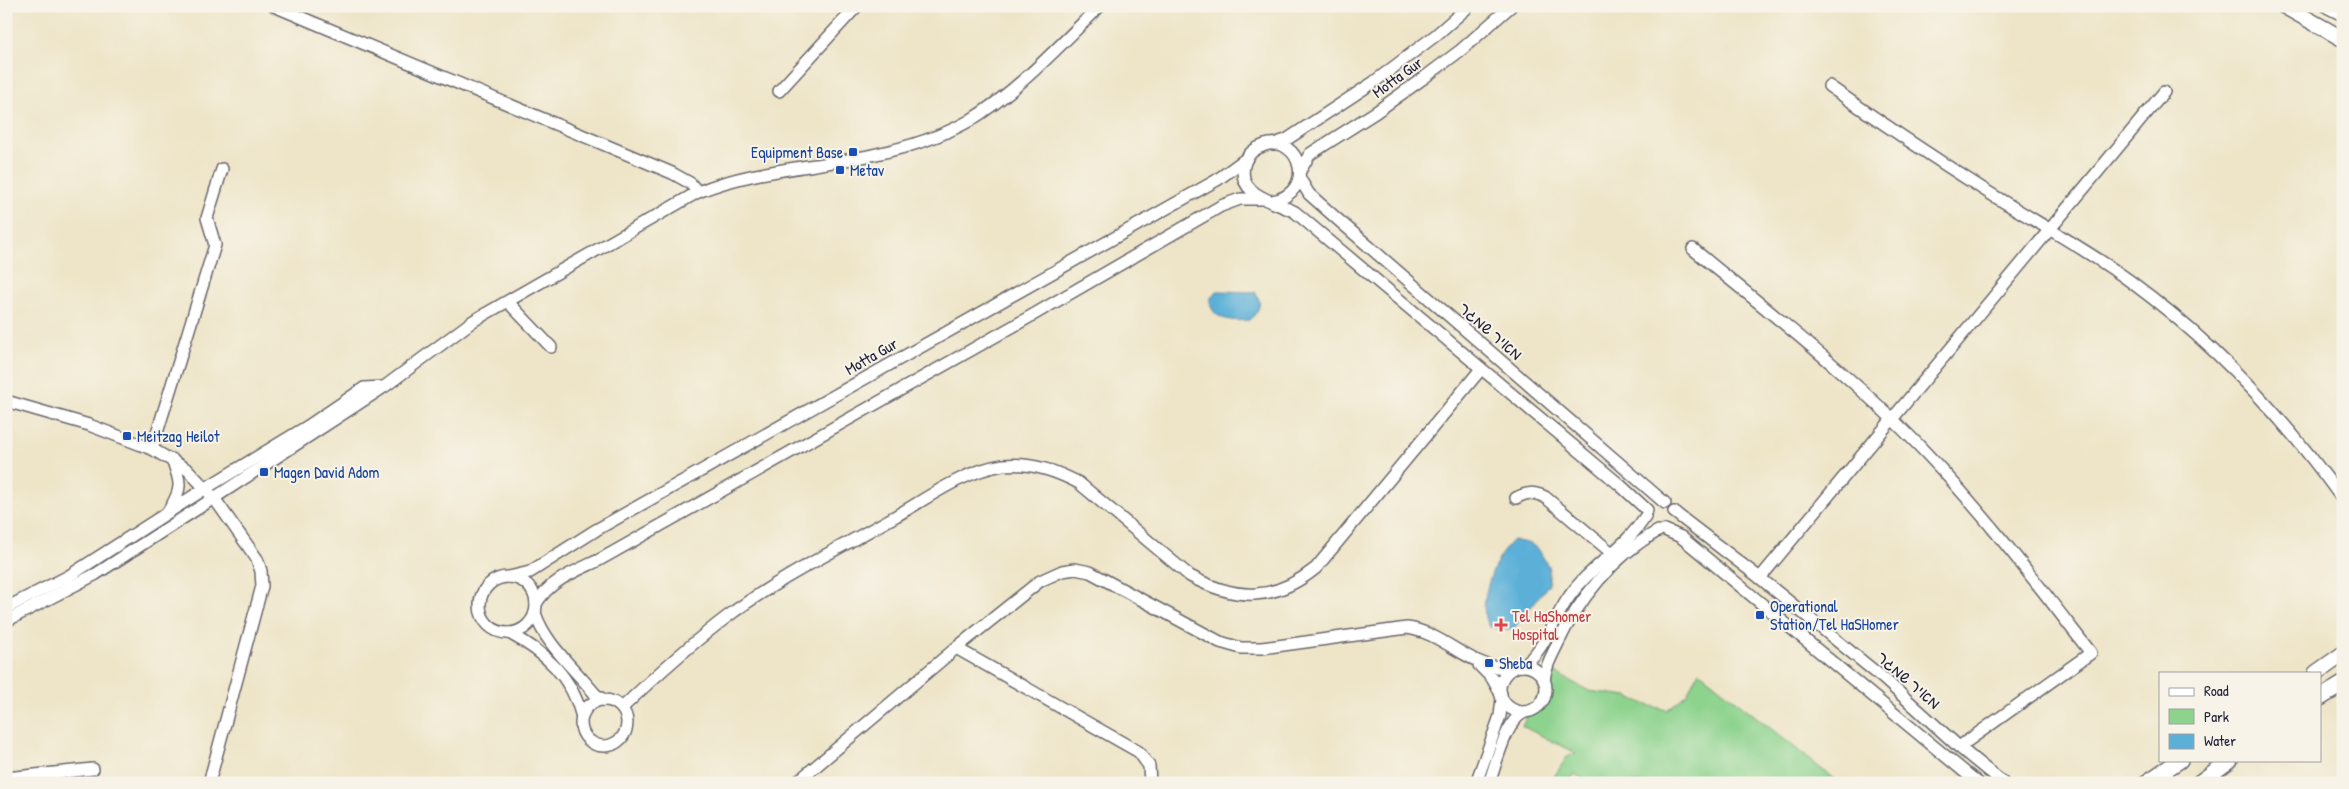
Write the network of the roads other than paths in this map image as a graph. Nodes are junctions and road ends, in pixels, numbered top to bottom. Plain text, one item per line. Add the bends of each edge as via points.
1 (274, 6) edge
2 (857, 6) edge
3 (1100, 6) edge
4 (1469, 6) edge
5 (1511, 6) edge
6 (2284, 6) edge
7 (2329, 6) edge
8 (2343, 13) edge
9 (2343, 39) edge
10 (1829, 86) dead end
11 (779, 92) dead end
12 (2164, 92) dead end
13 (1274, 144) junction
14 (1247, 158) junction
15 (222, 169) dead end
16 (1300, 175) junction
17 (698, 192) junction
18 (1268, 200) junction
19 (2051, 228) junction
20 (1693, 249) dead end
21 (508, 302) junction
22 (551, 347) dead end
23 (1481, 369) junction
24 (384, 387) junction
25 (6, 400) edge
26 (1892, 419) junction
27 (152, 449) junction
28 (172, 459) junction
29 (206, 488) junction
30 (2341, 493) edge
31 (214, 498) junction
32 (1516, 498) dead end
33 (1670, 508) junction
34 (1646, 514) junction
35 (166, 515) junction
36 (1662, 531) junction
37 (1613, 554) junction
38 (509, 577) junction
39 (1760, 578) junction
40 (6, 608) edge
41 (536, 608) junction
42 (6, 621) edge
43 (509, 633) junction
44 (956, 648) junction
45 (2343, 654) edge
46 (1474, 661) junction
47 (1518, 667) junction
48 (2317, 672) edge
49 (1884, 679) junction
50 (1544, 681) junction
51 (2343, 684) edge
52 (1870, 696) junction
53 (1502, 697) junction
54 (2322, 697) edge
55 (604, 700) junction
56 (622, 708) junction
57 (1525, 712) junction
58 (582, 717) junction
59 (1959, 747) junction
60 (2177, 762) edge
61 (2227, 762) edge
62 (92, 769) dead end
63 (6, 778) edge
64 (31, 780) edge
65 (209, 783) edge
66 (796, 783) edge
67 (1150, 783) edge
68 (1476, 783) edge
69 (1489, 783) edge
70 (1978, 783) edge
71 (2003, 783) edge
72 (2146, 783) edge
73 (2199, 783) edge

1 - 17 street via 672,173 690,183
2 - 11 street
3 - 17 street via 998,101 946,132 872,155 763,172
4 - 13 street, Motta Gur via 1436,36 1374,82 1286,140
5 - 16 street, Motta Gur via 1425,77 1310,154
6 - 9 main road
7 - 8 main road
10 - 19 street via 1905,139
12 - 19 street
13 - 14 street via 1260,146
13 - 16 street via 1287,148 1294,155
14 - 18 street via 1244,178 1254,195
14 - 38 street, Motta Gur via 1217,180 596,530 530,572
15 - 27 street via 206,218 215,245
16 - 18 street via 1290,194 1282,199
16 - 33 street, מאיר שמגר via 1309,194
17 - 21 street
18 - 23 street via 1295,212
18 - 41 street via 1240,199 1220,206 1019,323 553,583 542,594
19 - 26 street
19 - 30 street via 2132,283 2214,351 2277,416
20 - 26 street via 1819,353
21 - 22 street
21 - 24 street via 473,321
23 - 34 street via 1641,503
23 - 56 street via 1316,568 1284,589 1250,595 1229,593 1209,586 1190,576 1079,483 1060,473 1024,464 1002,466 964,478 768,590 728,616
24 - 29 street via 364,388
24 - 31 street
25 - 27 street via 89,425
26 - 39 street
26 - 59 street via 1994,527 2090,653
27 - 28 street
28 - 29 street
28 - 35 street via 180,488
29 - 31 street
29 - 35 street
31 - 42 street via 96,574
31 - 65 street via 257,559 262,571 262,586
32 - 37 street via 1535,492 1545,496
33 - 34 street via 1653,504
33 - 36 street via 1672,525
33 - 39 street, מאיר שמגר
34 - 36 street via 1649,526
34 - 37 street via 1635,533
35 - 40 street via 69,576
36 - 50 street via 1638,544 1581,601 1549,662
36 - 52 street via 1681,537
37 - 47 street via 1583,579 1569,596 1536,653
38 - 41 street via 529,587
38 - 43 street, Motta Gur via 488,585 480,606 486,623 493,629
39 - 49 street, מאיר שמגר
41 - 43 street via 530,624
41 - 55 street via 538,624 549,640 595,694
43 - 58 street, Motta Gur via 556,667 571,685
44 - 46 street via 1040,581 1075,569 1103,578 1229,646 1262,648 1407,628 1427,634
44 - 66 street
44 - 67 street via 1139,752 1149,766
45 - 48 main road
46 - 47 street via 1492,668
46 - 53 street via 1492,678
47 - 50 street via 1534,669
47 - 53 street via 1501,682
49 - 52 street
49 - 59 street, מאיר שמגר
50 - 57 street via 1546,694 1543,701
51 - 54 main road
52 - 70 street
53 - 57 street via 1512,709
53 - 68 street via 1500,716
55 - 56 street
55 - 58 street via 591,704
56 - 58 street via 627,721 626,730 622,739 609,746 599,746 587,738 581,727
57 - 69 street via 1507,733
59 - 71 street, מאיר שמגר
60 - 72 main road
61 - 73 main road
62 - 64 street
63 - 64 street

